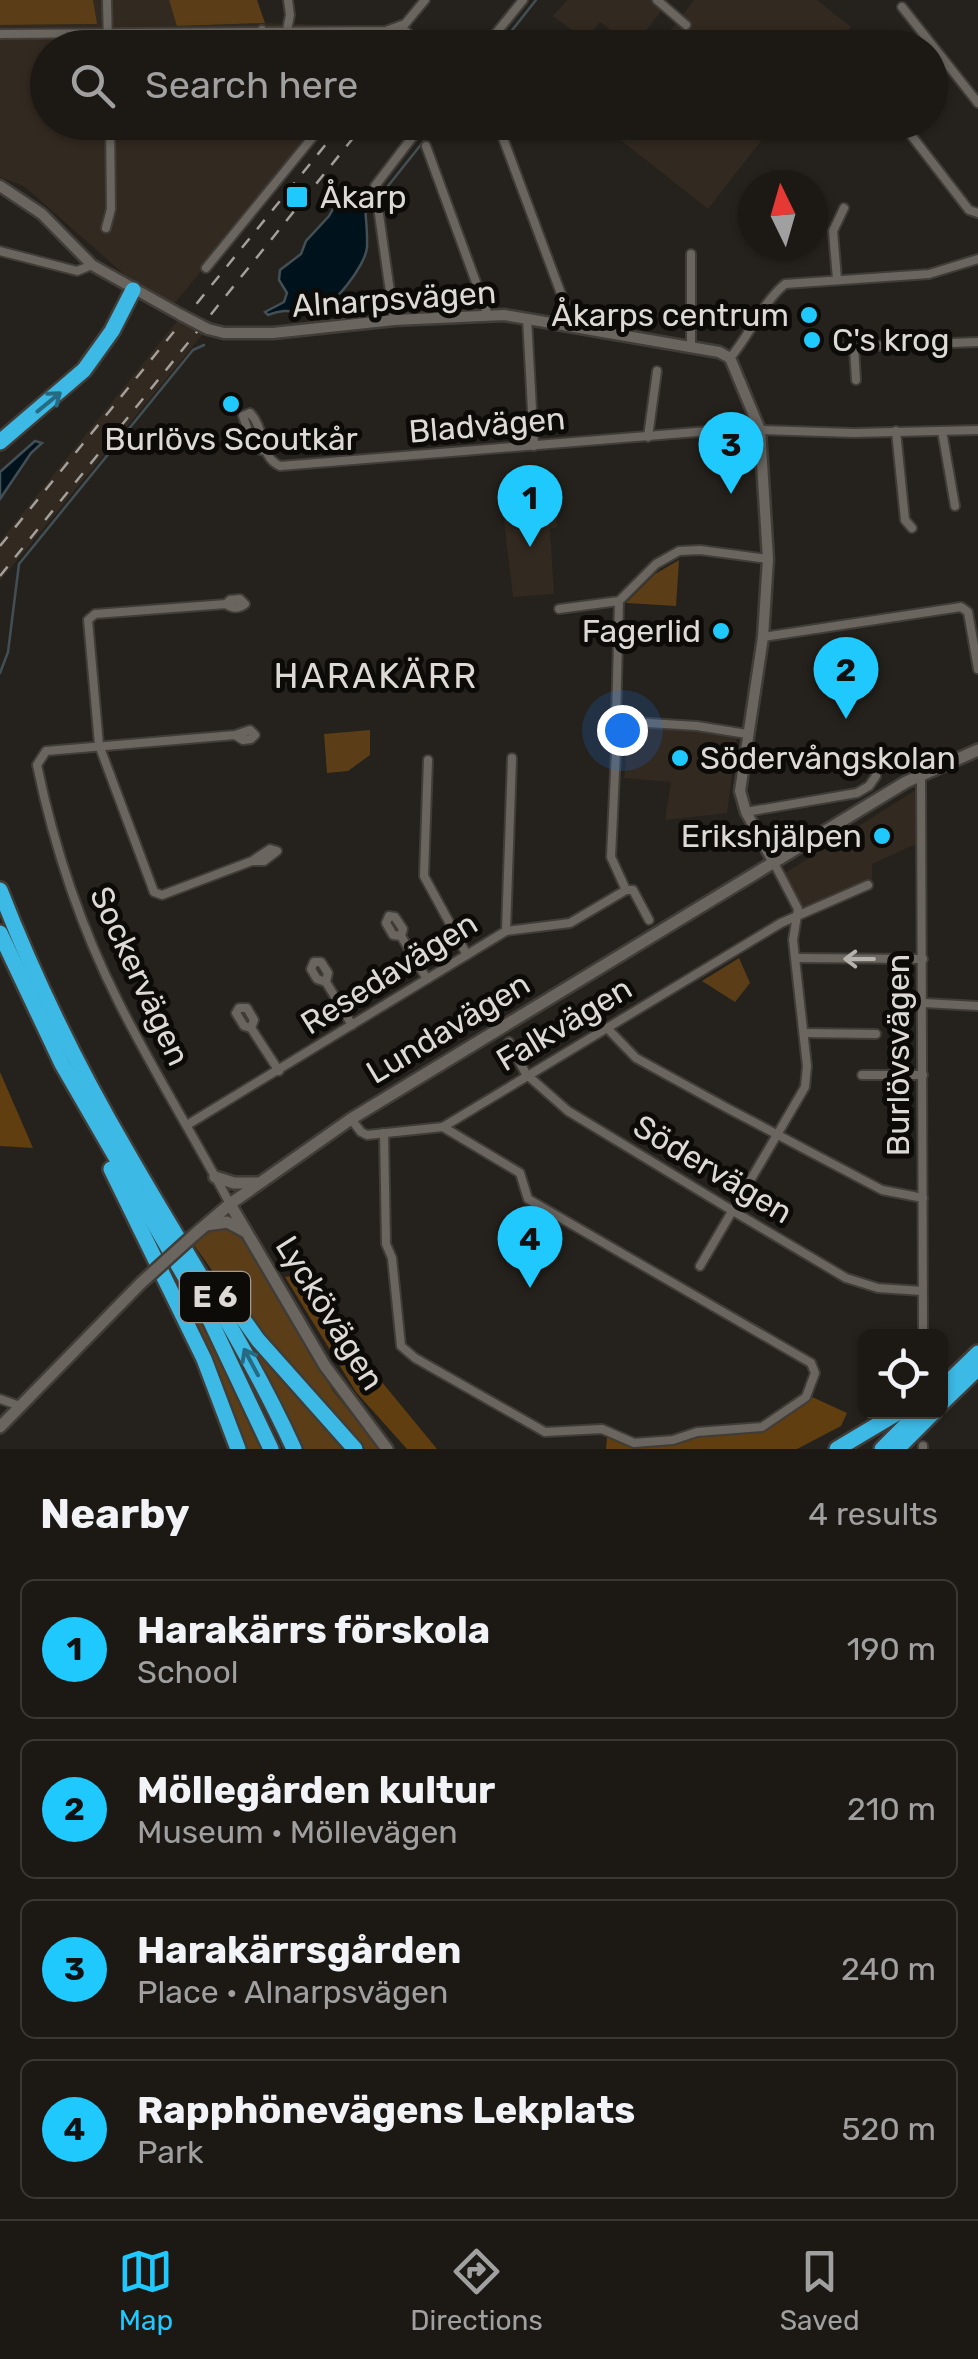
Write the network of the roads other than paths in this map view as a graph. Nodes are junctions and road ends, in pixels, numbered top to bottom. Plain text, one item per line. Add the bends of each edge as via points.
1 (107, 0) edge
2 (288, 0) edge
3 (425, 0) edge
4 (523, 0) edge
5 (657, 0) edge
6 (902, 8) dead end
7 (686, 25) dead end
8 (400, 27) junction
9 (108, 30) edge
10 (262, 30) edge
11 (288, 30) joint
12 (390, 30) edge
13 (404, 30) edge
14 (499, 30) edge
15 (920, 30) edge
16 (30, 33) edge
17 (0, 34) edge
18 (948, 66) edge
19 (978, 103) edge
20 (110, 140) edge
21 (309, 140) edge
22 (410, 140) edge
23 (505, 140) edge
24 (916, 140) edge
25 (426, 146) dead end
26 (0, 186) edge
27 (844, 208) dead end
28 (976, 214) edge
29 (106, 228) dead end
30 (0, 251) edge
31 (691, 254) dead end
32 (978, 259) edge
33 (92, 265) junction
34 (206, 268) dead end
35 (837, 280) junction
36 (133, 290) junction
37 (488, 315) junction
38 (527, 318) junction
39 (394, 320) junction
40 (570, 326) junction
41 (978, 342) edge
42 (691, 347) junction
43 (730, 358) junction
44 (657, 371) dead end
45 (856, 380) dead end
46 (721, 430) dead end
47 (760, 430) junction
48 (942, 430) junction
49 (978, 430) edge
50 (896, 431) junction
51 (648, 437) junction
52 (0, 442) edge
53 (534, 446) junction
54 (265, 451) junction
55 (955, 506) dead end
56 (912, 528) dead end
57 (768, 559) junction
58 (619, 601) junction
59 (226, 604) dead end
60 (559, 609) dead end
61 (763, 636) junction
62 (978, 669) edge
63 (747, 734) junction
64 (236, 735) dead end
65 (100, 745) junction
66 (978, 750) edge
67 (616, 751) dead end
68 (512, 758) dead end
69 (428, 760) dead end
70 (873, 760) dead end
71 (921, 774) junction
72 (746, 812) junction
73 (252, 861) dead end
74 (774, 863) junction
75 (868, 884) dead end
76 (0, 890) edge
77 (626, 890) junction
78 (798, 915) junction
79 (649, 920) dead end
80 (506, 931) junction
81 (0, 932) edge
82 (401, 936) dead end
83 (467, 955) junction
84 (796, 958) junction
85 (923, 958) junction
86 (427, 979) junction
87 (326, 982) dead end
88 (924, 1003) junction
89 (978, 1006) edge
90 (352, 1025) junction
91 (251, 1028) dead end
92 (607, 1028) junction
93 (804, 1034) junction
94 (876, 1034) dead end
95 (509, 1042) dead end
96 (279, 1070) junction
97 (526, 1074) junction
98 (862, 1074) dead end
99 (924, 1076) junction
100 (76, 1092) junction
101 (351, 1119) junction
102 (187, 1125) junction
103 (442, 1127) junction
104 (384, 1133) junction
105 (778, 1135) junction
106 (126, 1150) junction
107 (216, 1177) junction
108 (258, 1183) junction
109 (923, 1198) junction
110 (230, 1204) junction
111 (733, 1211) junction
112 (198, 1231) junction
113 (254, 1242) junction
114 (700, 1266) dead end
115 (922, 1291) junction
116 (923, 1329) edge
117 (978, 1352) edge
118 (978, 1368) edge
119 (948, 1374) edge
120 (949, 1389) edge
121 (0, 1399) edge
122 (20, 1406) junction
123 (887, 1419) edge
124 (912, 1419) edge
125 (928, 1419) edge
126 (933, 1419) edge
127 (0, 1427) edge
128 (918, 1448) edge
129 (238, 1449) edge
130 (271, 1449) edge
131 (294, 1449) edge
132 (354, 1449) edge
133 (388, 1449) edge
134 (837, 1449) edge
135 (882, 1449) edge
136 (897, 1449) edge

1 - 9 street
2 - 11 street
3 - 8 street
4 - 14 street
5 - 7 street
6 - 15 street
8 - 12 street
8 - 13 street
10 - 11 street
16 - 17 street
18 - 19 street
20 - 29 street
21 - 34 street
22 - 39 street via 375,186
23 - 40 street
24 - 28 street
25 - 37 street
26 - 33 street, Alnarpsvägen via 42,214
27 - 35 street via 832,231
30 - 33 street, Alnarpsvägen via 77,270
31 - 42 street
32 - 35 street via 929,274
33 - 36 street, Alnarpsvägen
35 - 43 street via 785,284
36 - 39 street, Alnarpsvägen, bridge via 224,333
52 -> 36 highway via 84,370
37 - 38 street, Alnarpsvägen
37 - 39 street, Alnarpsvägen
38 - 40 street, Alnarpsvägen
38 - 53 street
40 - 42 street, Alnarpsvägen
41 - 45 street via 850,347
42 - 43 street, Alnarpsvägen
43 - 47 street
44 - 51 street
46 - 51 street, Bladvägen
47 - 50 street
47 - 57 street
48 - 49 street
48 - 50 street
48 - 55 street
50 - 56 street via 905,520
51 - 53 street, Bladvägen
53 - 54 street, Bladvägen via 280,466
54 - 54 street via 254,448 242,416 250,413 258,421
57 - 58 street via 679,551
57 - 61 street
58 - 60 street
58 - 63 street via 616,721
59 - 65 street via 95,614 88,620
61 - 62 street via 961,607 968,612
61 - 63 street
63 - 72 street via 740,791
64 - 65 street
65 - 73 street via 154,892
65 - 102 street, Sockervägen via 39,757 45,804 96,954
66 - 71 main road, Lundavägen
67 - 77 street via 611,858
68 - 80 street
69 - 83 street via 424,876
70 - 72 street via 876,776 856,793
71 - 74 main road, Lundavägen
71 - 85 street, Burlövsvägen
72 - 74 street
74 - 78 street
74 - 101 main road, Lundavägen
75 - 78 street, Falkvägen
76 - 106 highway, E 6 via 52,1012
77 - 79 street via 633,890
77 - 80 street, Resedavägen via 570,923
78 - 84 street
78 - 92 street, Falkvägen
80 - 83 street, Resedavägen
81 - 100 highway, E 6
82 - 86 street
83 - 86 street, Resedavägen
85 -> 84 street
84 - 93 street
85 - 88 street, Burlövsvägen
86 - 90 street, Resedavägen
87 - 90 street
88 - 89 street
88 - 99 street, Burlövsvägen
90 - 96 street, Resedavägen
91 - 96 street
92 - 97 street, Falkvägen
92 - 105 street via 636,1058
93 - 94 street
93 - 105 street via 805,1087
95 - 97 street, Södervägen
96 - 102 street, Resedavägen
97 - 103 street, Falkvägen
97 - 111 street, Södervägen via 568,1111
98 - 99 street
99 - 109 street, Burlövsvägen
100 - 129 highway via 204,1359
100 - 130 highway, E 6 via 211,1322
101 - 104 street, Falkvägen via 364,1134
101 - 108 main road, Lundavägen
102 - 107 street, Sockervägen
103 - 104 street, Falkvägen
103 - 104 street via 520,1173 528,1200 811,1363 815,1373 806,1396 762,1426 634,1444 602,1429 545,1432 529,1426 415,1358 400,1346 386,1244
105 - 109 street via 882,1190
105 - 111 street
131 -> 106 highway, E 6 via 243,1346
106 - 132 highway via 237,1312
107 - 108 main road
107 - 110 street, Sockervägen
108 - 110 main road, Lundavägen
109 - 115 street, Burlövsvägen
110 - 112 main road, Lundavägen
110 - 113 main road, Lyckövägen
111 - 114 street
111 - 115 street, Södervägen via 846,1278
112 - 113 main road via 232,1222
112 - 122 main road, Lundavägen, bridge
113 - 133 main road, Lyckövägen via 325,1366
115 - 116 street, Burlövsvägen
117 - 119 highway
117 - 120 highway
118 - 120 highway
121 - 122 street
122 - 127 main road, Lundavägen
123 - 134 highway
124 - 135 highway
125 - 136 highway
126 - 128 highway

